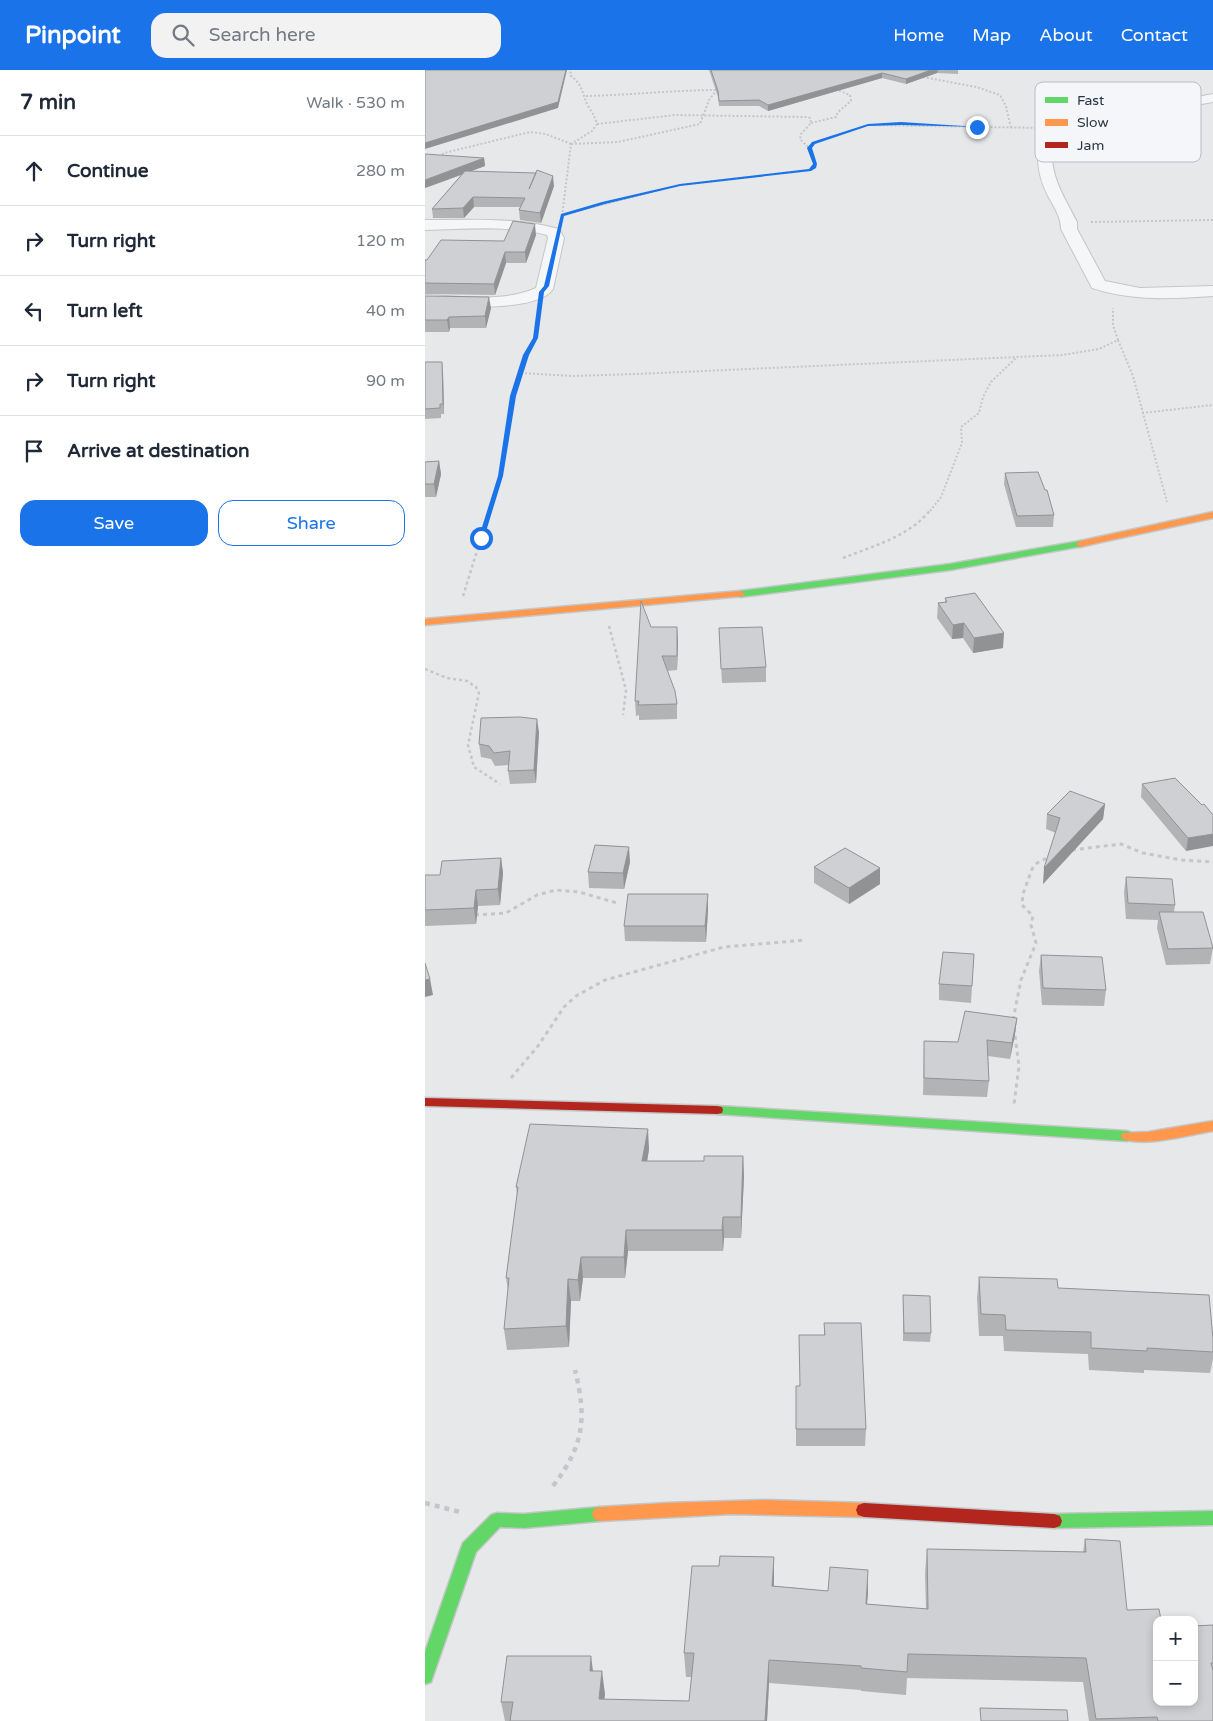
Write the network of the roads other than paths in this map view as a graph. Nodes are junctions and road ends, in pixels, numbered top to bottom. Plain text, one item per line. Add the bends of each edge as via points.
1 (1043, 162) edge
2 (425, 225) edge
3 (1213, 291) edge
4 (425, 300) edge
5 (1213, 515) edge
6 (425, 622) edge
7 (425, 1102) edge
8 (1213, 1126) edge
9 (1213, 1518) edge
10 (425, 1676) edge

1 - 3 street via 1069,222 1069,229 1098,284 1131,292
2 - 4 street via 519,226 553,232 556,238 546,286 541,292 502,300
5 - 6 street via 1115,538 950,567 774,590
7 - 8 street via 719,1110 1148,1137
9 - 10 street via 1015,1520 811,1508 646,1510 524,1521 497,1520 469,1548

